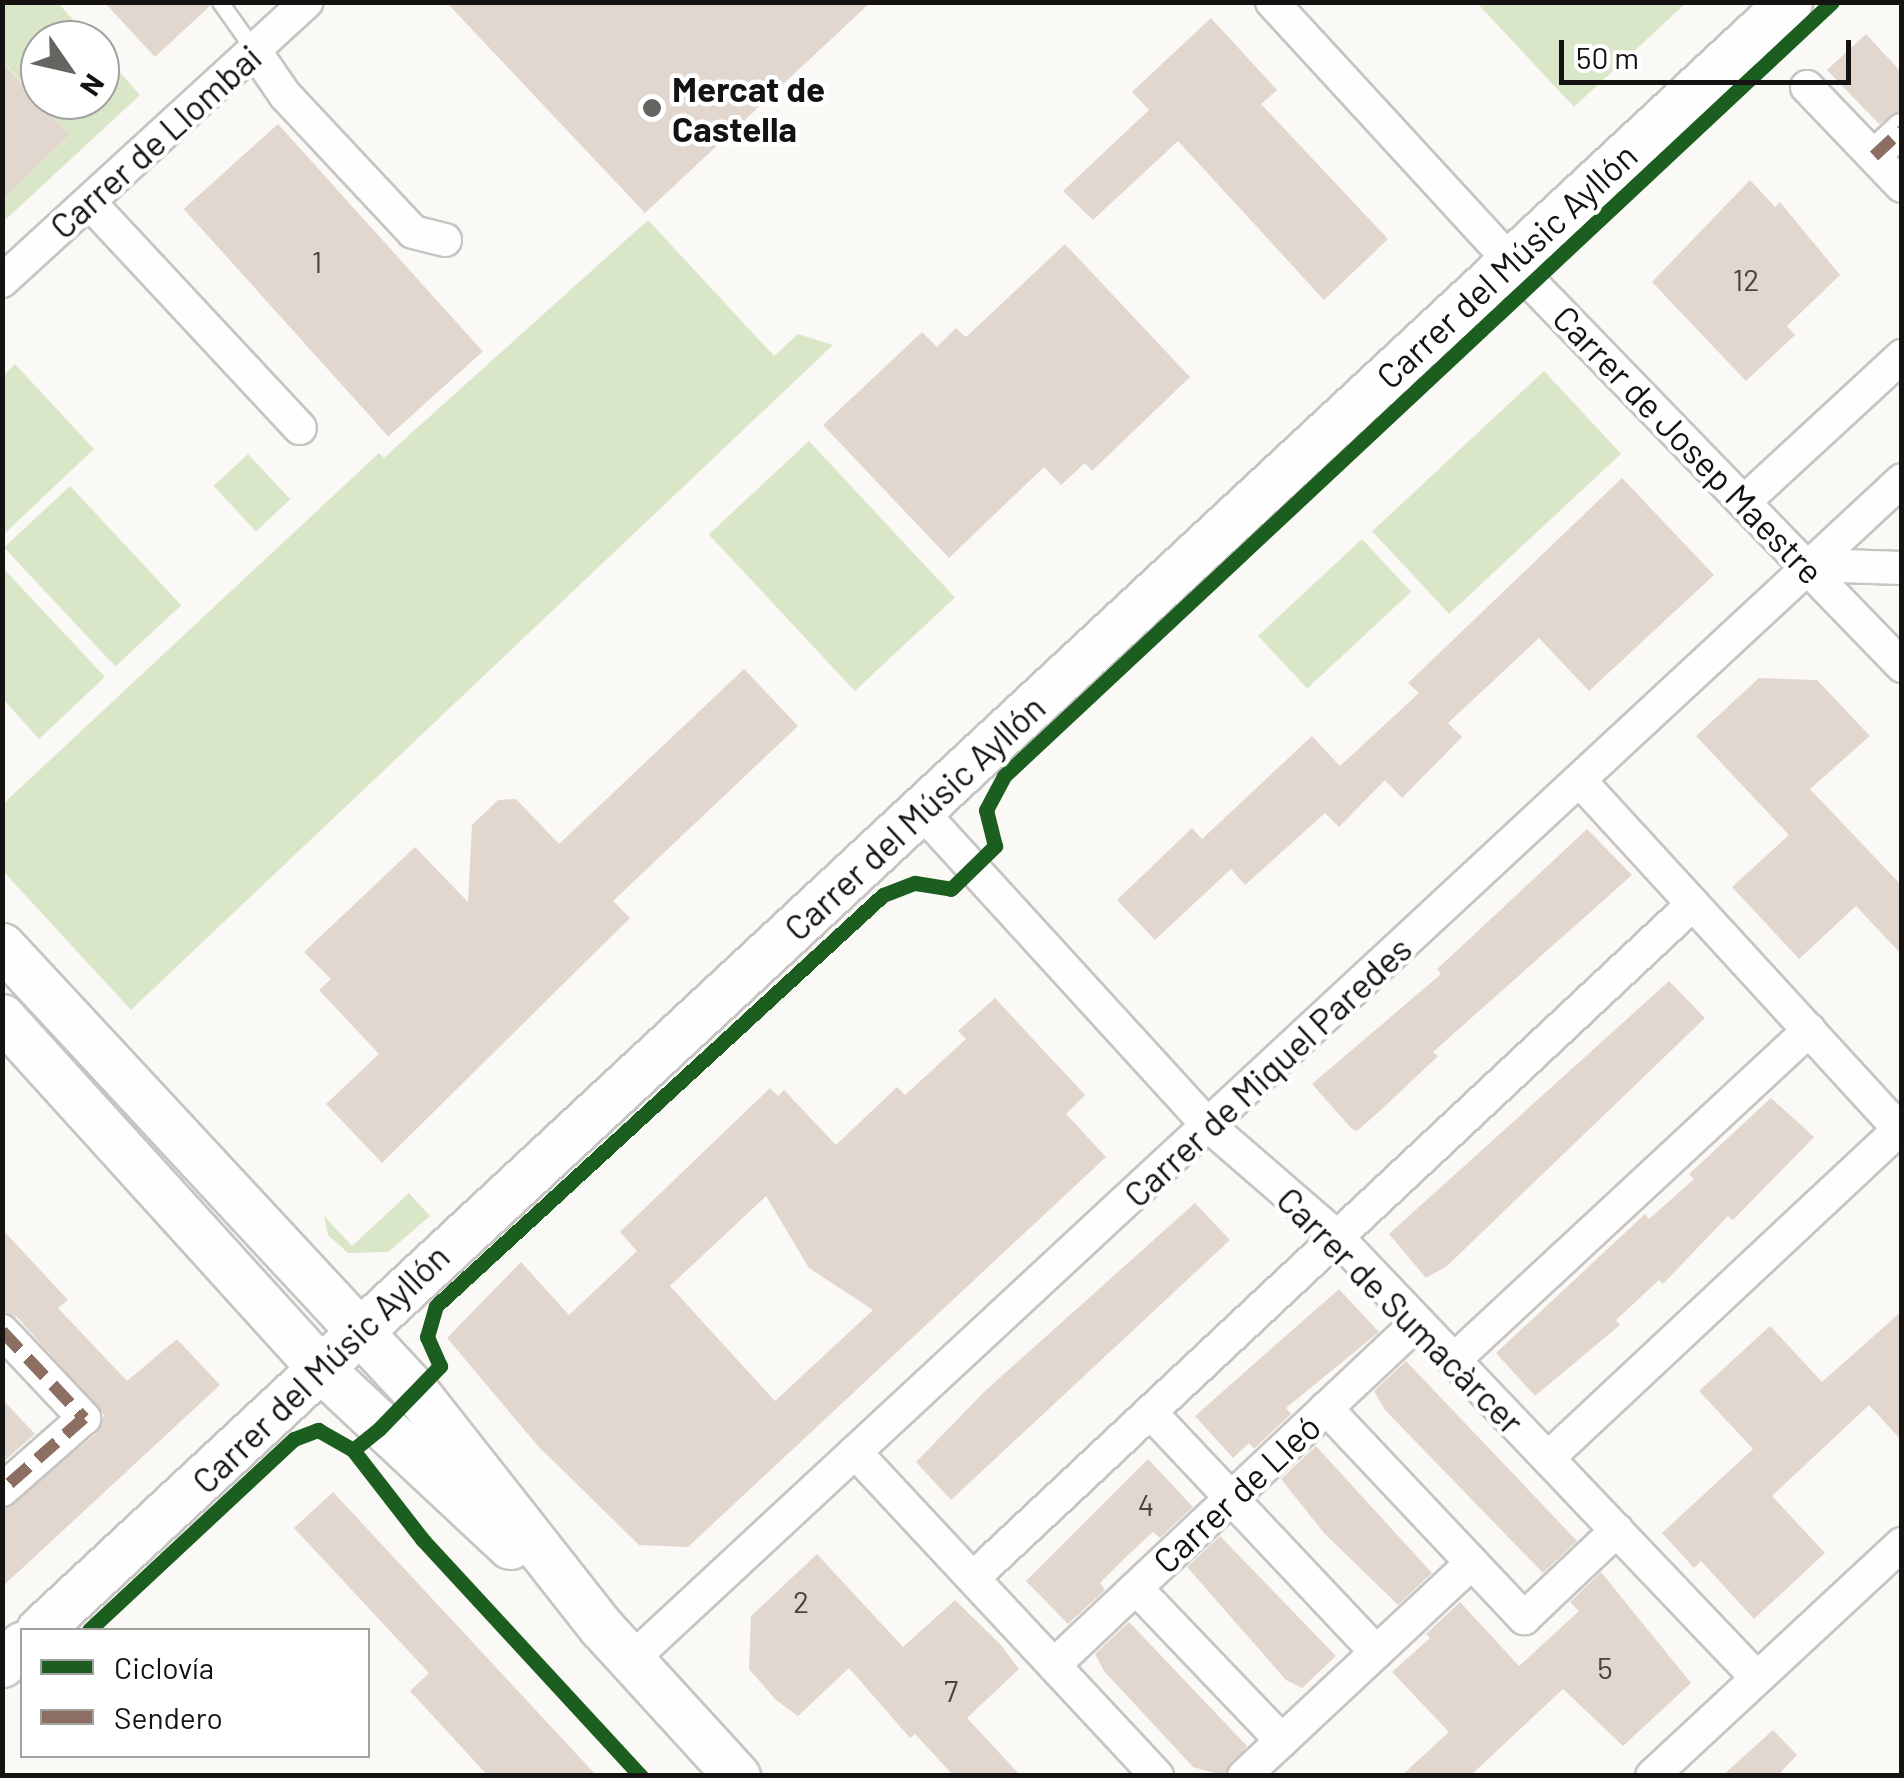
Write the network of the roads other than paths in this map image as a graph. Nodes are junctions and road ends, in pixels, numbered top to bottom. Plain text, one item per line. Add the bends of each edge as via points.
1 (220, 2) edge
2 (308, 2) edge
3 (1272, 2) edge
4 (1788, 2) edge
5 (254, 50) junction
6 (1808, 88) dead end
7 (1902, 130) edge
8 (1874, 156) junction
9 (1902, 186) edge
10 (89, 202) junction
11 (445, 240) dead end
12 (1510, 261) junction
13 (2, 281) edge
14 (1902, 356) edge
15 (300, 428) dead end
16 (1902, 480) edge
17 (1745, 502) junction
18 (1810, 566) junction
19 (1902, 568) edge
20 (1902, 666) edge
21 (1579, 780) junction
22 (921, 812) junction
23 (1693, 904) junction
24 (2, 946) edge
25 (2, 1018) edge
26 (1810, 1030) junction
27 (1209, 1126) junction
28 (1338, 1237) junction
29 (1418, 1322) junction
30 (358, 1330) junction
31 (2, 1331) edge
32 (1454, 1360) junction
33 (321, 1369) junction
34 (1326, 1408) junction
35 (1150, 1412) junction
36 (856, 1452) junction
37 (1548, 1458) junction
38 (2, 1490) edge
39 (1231, 1498) junction
40 (1617, 1530) junction
41 (1902, 1544) edge
42 (1472, 1563) junction
43 (973, 1578) junction
44 (1136, 1588) junction
45 (601, 1627) junction
46 (41, 1628) edge
47 (1376, 1652) junction
48 (631, 1660) junction
49 (1054, 1665) junction
50 (1757, 1678) junction
51 (1282, 1740) junction
52 (737, 1776) edge
53 (1157, 1776) edge
54 (1244, 1776) edge
55 (1652, 1776) edge

1 - 5 lane
2 - 5 street, Carrer de Llombai
3 - 12 street, Carrer de Josep Maestre
4 - 12 street, Carrer del Músic Ayllón
5 - 10 street, Carrer de Llombai
5 - 11 street via 285,95 413,232
6 - 8 street
7 - 8 street
8 - 9 street
10 - 13 street, Carrer de Llombai
10 - 15 street
12 - 17 street, Carrer de Josep Maestre
12 - 22 street, Carrer del Músic Ayllón
14 - 17 street
16 - 18 street, Carrer de Miquel Paredes
17 - 18 street, Carrer de Josep Maestre
18 - 19 street
18 - 20 street, Carrer de Josep Maestre
18 - 21 street, Carrer de Miquel Paredes
21 - 23 street
21 - 27 street, Carrer de Miquel Paredes
22 - 27 street, Carrer de Sumacàrcer
22 - 30 street, Carrer del Músic Ayllón
23 - 26 street
23 - 28 street
24 - 30 street
25 - 33 street
26 - 32 street
26 - 37 street via 1899,1128
27 - 28 street, Carrer de Sumacàrcer
27 - 36 street, Carrer de Miquel Paredes
28 - 29 street, Carrer de Sumacàrcer
28 - 35 street
29 - 32 street, Carrer de Sumacàrcer
29 - 34 street, Carrer de Lleó
30 - 33 street, Carrer del Músic Ayllón
30 - 45 street via 416,1392
31 - 38 street via 84,1418
32 - 37 street, Carrer de Sumacàrcer
33 - 45 street
33 - 46 street, Carrer del Músic Ayllón
34 - 39 street, Carrer de Lleó
34 - 42 street
35 - 39 street
35 - 43 street
36 - 43 street
36 - 48 street, Carrer de Miquel Paredes
37 - 40 street, Carrer de Sumacàrcer
39 - 44 street, Carrer de Lleó
39 - 47 street
40 - 42 street via 1524,1618
40 - 50 street, Carrer de Sumacàrcer
41 - 50 street
42 - 47 street
43 - 49 street
44 - 49 street, Carrer de Lleó
44 - 51 street
45 - 48 street
47 - 51 street
48 - 52 street
49 - 53 street
50 - 55 street
51 - 54 street

